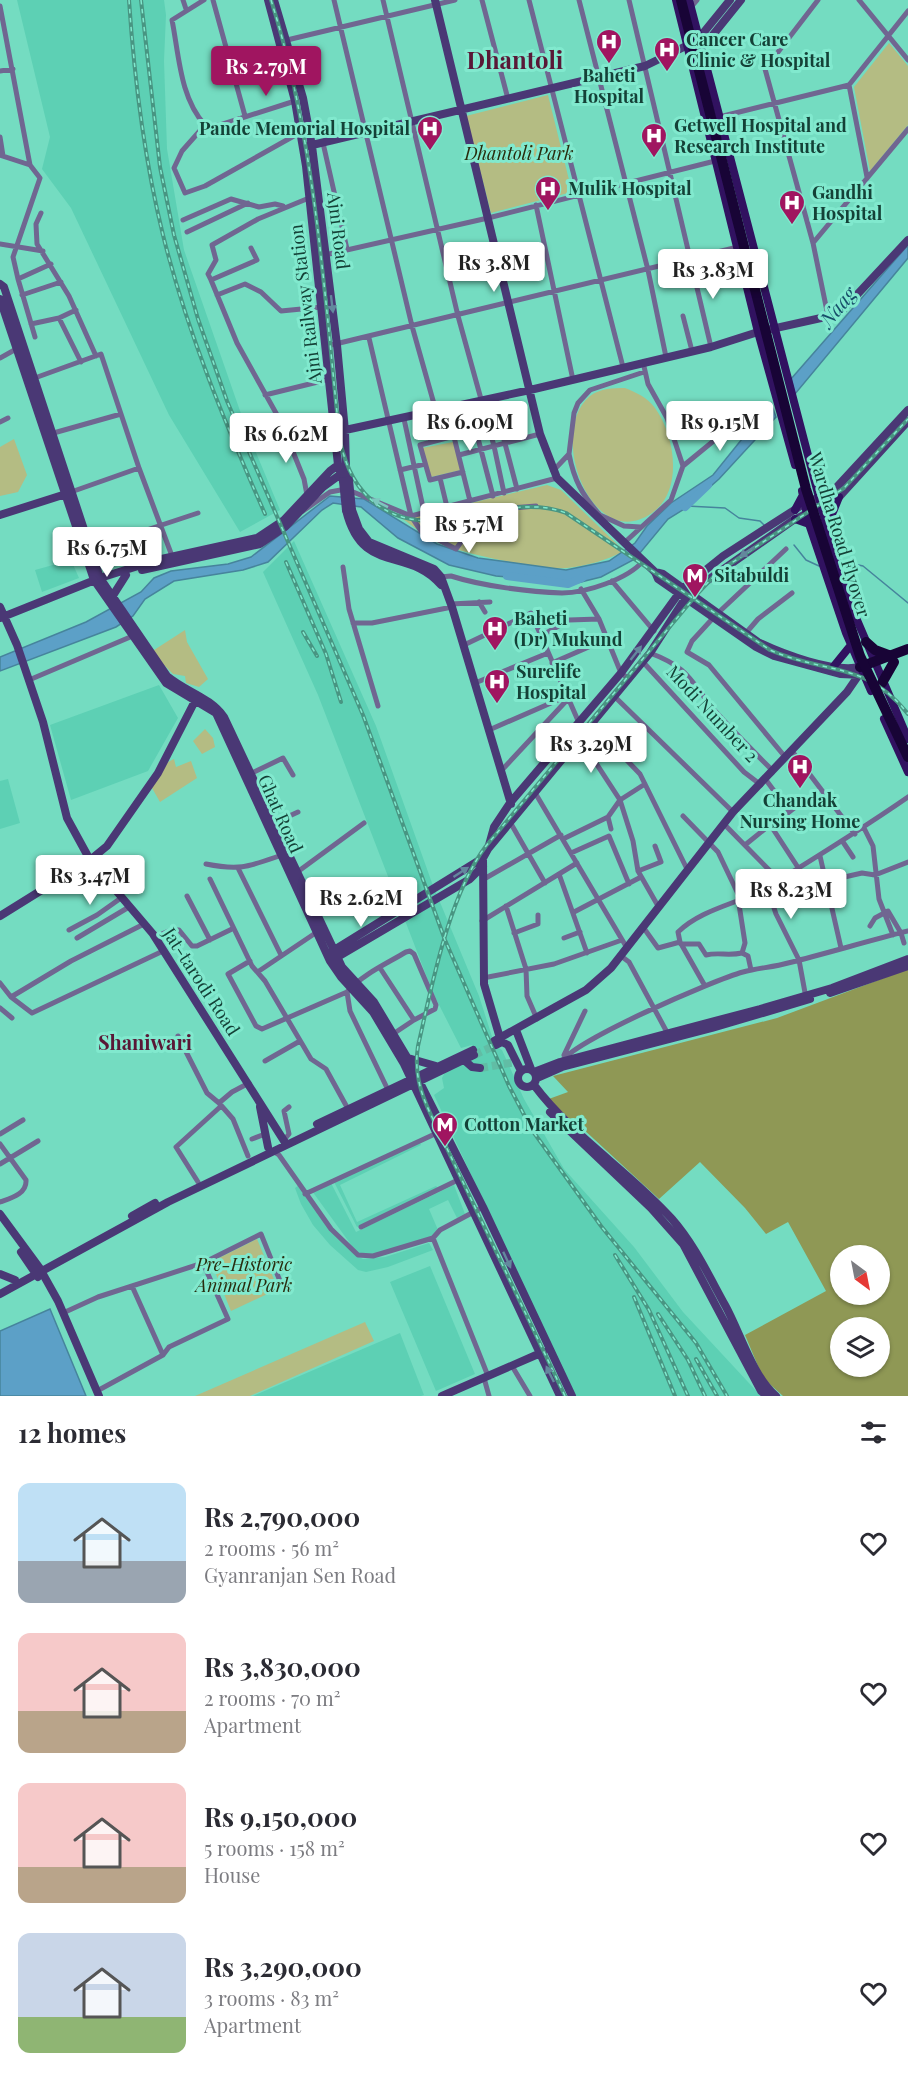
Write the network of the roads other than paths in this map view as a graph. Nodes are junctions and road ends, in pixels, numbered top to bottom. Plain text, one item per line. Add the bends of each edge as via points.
1 (183, 0) edge
2 (204, 0) edge
3 (213, 0) edge
4 (268, 0) edge
5 (274, 0) edge
6 (334, 0) edge
7 (383, 0) edge
8 (455, 0) edge
9 (482, 0) edge
10 (529, 0) edge
11 (579, 0) edge
12 (629, 0) edge
13 (676, 0) edge
14 (730, 0) edge
15 (741, 0) edge
16 (818, 0) edge
17 (859, 0) edge
18 (688, 1) edge
19 (435, 2) edge
20 (0, 6) edge
21 (186, 9) junction
22 (908, 11) edge
23 (387, 16) junction
24 (341, 27) junction
25 (888, 36) junction
26 (287, 40) junction
27 (700, 42) junction
28 (686, 46) junction
29 (908, 60) edge
30 (645, 66) junction
31 (13, 69) junction
32 (0, 71) edge
33 (597, 78) junction
34 (849, 85) junction
35 (551, 88) junction
36 (508, 99) junction
37 (295, 101) junction
38 (774, 102) junction
39 (461, 111) junction
40 (245, 116) junction
41 (719, 117) junction
42 (412, 122) junction
43 (205, 125) junction
44 (908, 129) edge
45 (305, 131) junction
46 (367, 133) junction
47 (0, 137) edge
48 (323, 143) junction
49 (308, 146) junction
50 (2, 155) edge
51 (716, 161) junction
52 (30, 165) junction
53 (670, 172) junction
54 (867, 177) junction
55 (625, 184) junction
56 (579, 195) junction
57 (309, 198) junction
58 (248, 202) junction
59 (536, 205) junction
60 (283, 206) junction
61 (41, 213) dead end
62 (488, 218) junction
63 (183, 220) dead end
64 (438, 228) junction
65 (187, 232) dead end
66 (392, 238) junction
67 (908, 240) edge
68 (813, 243) junction
69 (0, 244) edge
70 (17, 246) junction
71 (738, 247) junction
72 (251, 248) dead end
73 (346, 249) junction
74 (43, 251) junction
75 (326, 254) junction
76 (316, 257) junction
77 (691, 259) junction
78 (51, 264) junction
79 (648, 270) junction
80 (18, 279) junction
81 (211, 280) junction
82 (600, 281) junction
83 (61, 282) junction
84 (0, 284) edge
85 (555, 293) junction
86 (22, 295) junction
87 (217, 295) junction
88 (0, 299) edge
89 (510, 303) junction
90 (322, 307) junction
91 (76, 310) junction
92 (458, 316) junction
93 (683, 316) dead end
94 (828, 316) junction
95 (59, 318) junction
96 (4, 324) edge
97 (31, 324) junction
98 (412, 326) junction
99 (773, 328) junction
100 (758, 332) junction
101 (35, 338) dead end
102 (369, 338) junction
103 (337, 345) junction
104 (327, 346) junction
105 (19, 347) junction
106 (711, 347) junction
107 (692, 351) junction
108 (96, 356) junction
109 (666, 357) junction
110 (0, 358) edge
111 (81, 362) junction
112 (643, 362) junction
113 (623, 367) junction
114 (644, 372) junction
115 (30, 378) junction
116 (330, 378) junction
117 (573, 380) junction
118 (530, 390) junction
119 (265, 395) junction
120 (493, 398) junction
121 (482, 401) junction
122 (469, 404) junction
123 (447, 409) junction
124 (908, 410) edge
125 (435, 412) junction
126 (121, 414) junction
127 (423, 414) junction
128 (8, 418) dead end
129 (404, 419) junction
130 (723, 420) dead end
131 (0, 422) edge
132 (281, 422) junction
133 (388, 422) junction
134 (903, 423) edge
135 (345, 431) junction
136 (336, 432) junction
137 (48, 434) junction
138 (540, 434) junction
139 (255, 436) dead end
140 (454, 436) junction
141 (441, 439) junction
142 (431, 442) junction
143 (505, 443) junction
144 (494, 446) junction
145 (480, 450) junction
146 (569, 454) junction
147 (459, 455) junction
148 (425, 464) junction
149 (682, 466) junction
150 (412, 467) junction
151 (139, 468) junction
152 (400, 470) junction
153 (463, 472) junction
154 (343, 474) junction
155 (555, 475) junction
156 (440, 478) junction
157 (517, 489) junction
158 (67, 493) junction
159 (504, 494) junction
160 (307, 495) junction
161 (493, 496) junction
162 (818, 497) junction
163 (839, 497) junction
164 (804, 499) junction
165 (470, 501) junction
166 (536, 506) dead end
167 (447, 507) junction
168 (820, 507) junction
169 (424, 512) junction
170 (198, 513) dead end
171 (807, 514) junction
172 (0, 515) edge
173 (600, 515) junction
174 (795, 515) junction
175 (411, 516) junction
176 (294, 518) junction
177 (604, 524) junction
178 (808, 524) junction
179 (162, 525) junction
180 (640, 527) junction
181 (827, 528) junction
182 (625, 544) junction
183 (89, 549) junction
184 (786, 549) dead end
185 (172, 556) junction
186 (640, 559) junction
187 (343, 567) dead end
188 (126, 575) junction
189 (438, 578) junction
190 (98, 581) junction
191 (612, 581) junction
192 (581, 589) junction
193 (792, 593) dead end
194 (683, 594) junction
195 (112, 600) junction
196 (479, 602) junction
197 (490, 602) dead end
198 (452, 605) junction
199 (0, 607) edge
200 (485, 612) dead end
201 (716, 615) junction
202 (599, 619) junction
203 (2, 620) edge
204 (353, 623) junction
205 (654, 632) junction
206 (746, 633) junction
207 (134, 636) junction
208 (541, 636) junction
209 (607, 639) junction
210 (866, 642) junction
211 (464, 645) junction
212 (851, 645) junction
213 (908, 650) edge
214 (548, 653) junction
215 (650, 653) junction
216 (908, 656) edge
217 (892, 659) junction
218 (643, 662) junction
219 (552, 663) junction
220 (834, 666) junction
221 (875, 666) junction
222 (861, 672) junction
223 (621, 673) junction
224 (840, 674) junction
225 (629, 679) junction
226 (29, 680) junction
227 (475, 683) junction
228 (882, 683) junction
229 (847, 692) junction
230 (614, 696) junction
231 (197, 698) junction
232 (568, 698) junction
233 (378, 706) dead end
234 (579, 723) junction
235 (591, 723) junction
236 (489, 730) junction
237 (581, 735) junction
238 (908, 739) edge
239 (610, 744) junction
240 (908, 748) edge
241 (792, 751) junction
242 (592, 755) junction
243 (908, 757) edge
244 (786, 758) junction
245 (501, 771) junction
246 (908, 772) edge
247 (772, 773) junction
248 (249, 775) junction
249 (293, 775) dead end
250 (764, 782) junction
251 (645, 784) junction
252 (534, 791) junction
253 (908, 797) edge
254 (620, 800) junction
255 (802, 802) dead end
256 (510, 803) junction
257 (789, 811) junction
258 (298, 812) dead end
259 (733, 812) junction
260 (515, 813) junction
261 (683, 816) dead end
262 (608, 817) junction
263 (509, 821) junction
264 (271, 824) junction
265 (364, 824) dead end
266 (724, 824) junction
267 (771, 824) junction
268 (864, 828) junction
269 (611, 829) dead end
270 (855, 834) junction
271 (562, 837) junction
272 (843, 842) junction
273 (710, 843) junction
274 (745, 845) junction
275 (655, 846) dead end
276 (488, 849) junction
277 (571, 853) junction
278 (284, 854) junction
279 (528, 854) junction
280 (820, 856) junction
281 (854, 857) dead end
282 (90, 860) junction
283 (483, 862) junction
284 (908, 862) edge
285 (206, 864) dead end
286 (577, 864) junction
287 (238, 868) junction
288 (687, 869) junction
289 (799, 869) junction
290 (296, 873) junction
291 (559, 874) junction
292 (640, 874) junction
293 (875, 875) junction
294 (210, 879) dead end
295 (470, 879) junction
296 (484, 879) junction
297 (778, 879) junction
298 (827, 881) junction
299 (545, 883) junction
300 (629, 884) junction
301 (767, 887) junction
302 (484, 889) junction
303 (187, 896) dead end
304 (121, 898) junction
305 (739, 898) junction
306 (599, 901) junction
307 (506, 906) junction
308 (658, 906) junction
309 (129, 907) junction
310 (574, 912) junction
311 (884, 913) junction
312 (538, 915) dead end
313 (0, 916) edge
314 (482, 921) junction
315 (144, 924) junction
316 (870, 926) dead end
317 (643, 927) junction
318 (232, 929) junction
319 (69, 930) dead end
320 (317, 932) junction
321 (580, 932) junction
322 (905, 932) edge
323 (514, 933) junction
324 (893, 935) junction
325 (155, 937) junction
326 (77, 938) dead end
327 (564, 938) dead end
328 (210, 939) junction
329 (622, 940) junction
330 (681, 943) junction
331 (904, 943) dead end
332 (627, 948) junction
333 (841, 948) junction
334 (163, 951) junction
335 (335, 952) junction
336 (587, 953) junction
337 (742, 953) junction
338 (281, 955) junction
339 (621, 956) junction
340 (908, 959) edge
341 (799, 960) junction
342 (250, 961) junction
343 (908, 966) edge
344 (380, 968) junction
345 (526, 969) junction
346 (751, 970) junction
347 (259, 971) junction
348 (483, 978) junction
349 (0, 983) edge
350 (705, 986) junction
351 (351, 987) junction
352 (11, 997) junction
353 (806, 998) junction
354 (0, 1008) edge
355 (655, 1008) junction
356 (585, 1011) dead end
357 (285, 1017) junction
358 (12, 1018) dead end
359 (537, 1019) junction
360 (414, 1020) junction
361 (516, 1030) junction
362 (393, 1034) junction
363 (178, 1036) dead end
364 (669, 1036) junction
365 (300, 1041) junction
366 (498, 1041) junction
367 (406, 1057) junction
368 (528, 1058) junction
369 (464, 1060) junction
370 (265, 1061) dead end
371 (516, 1062) junction
372 (562, 1062) junction
373 (436, 1066) junction
374 (480, 1068) tunnel mouth
375 (521, 1071) junction
376 (415, 1080) junction
377 (534, 1080) junction
378 (249, 1083) junction
379 (388, 1090) junction
380 (260, 1104) junction
381 (364, 1104) junction
382 (219, 1105) junction
383 (289, 1107) dead end
384 (348, 1109) junction
385 (23, 1120) dead end
386 (438, 1133) junction
387 (0, 1134) edge
388 (265, 1135) junction
389 (38, 1141) dead end
390 (253, 1141) dead end
391 (445, 1141) junction
392 (285, 1142) junction
393 (0, 1144) edge
394 (270, 1149) junction
395 (248, 1156) junction
396 (10, 1158) junction
397 (0, 1164) edge
398 (463, 1177) junction
399 (198, 1182) junction
400 (305, 1194) junction
401 (0, 1203) edge
402 (479, 1209) junction
403 (0, 1214) edge
404 (0, 1221) edge
405 (361, 1227) dead end
406 (433, 1238) junction
407 (203, 1263) junction
408 (38, 1271) junction
409 (0, 1274) edge
410 (15, 1284) junction
411 (132, 1286) junction
412 (282, 1286) dead end
413 (0, 1288) edge
414 (522, 1292) junction
415 (0, 1294) edge
416 (513, 1296) junction
417 (63, 1313) junction
418 (550, 1349) junction
419 (539, 1353) junction
420 (163, 1354) junction
421 (512, 1366) junction
422 (486, 1377) junction
423 (98, 1394) edge
424 (442, 1396) edge
425 (489, 1396) edge
426 (530, 1396) edge
427 (560, 1396) edge
428 (572, 1396) edge
429 (766, 1396) edge
430 (776, 1396) edge

1 - 21 street
2 - 21 street
3 - 40 street
4 - 37 main road, Ajni Railway Station
5 - 26 main road
6 - 24 street
7 - 23 street
8 - 19 street
9 - 36 street
10 - 35 street
11 - 33 street
12 - 30 street
13 - 28 main road
14 - 27 main road
15 - 27 main road via 708,41
16 - 38 street via 765,69
17 - 25 street
18 - 27 main road
18 - 240 highway, Wardha Road Flyover, bridge via 813,496 856,631
18 - 243 highway, Wardha Road Flyover, bridge via 806,489 860,656
19 - 23 street
19 - 39 main road
20 - 31 street
21 - 43 street via 172,20 188,99
22 - 25 street
23 - 24 street
23 - 42 street
24 - 26 street
24 - 46 street
25 - 29 street
25 - 34 street
26 - 45 main road
27 - 28 main road
27 - 41 main road
28 - 30 main road
28 - 51 main road
30 - 33 main road
30 - 53 street
31 - 32 street
31 - 52 street
33 - 35 main road
33 - 55 street
34 - 38 street
34 - 54 street
35 - 36 main road
35 - 56 street
36 - 39 main road
37 - 40 street
37 - 45 main road, Ajni Railway Station
38 - 41 street
38 - 68 street
39 - 42 main road
39 - 62 main road
40 - 43 street via 220,125
41 - 99 main road
42 - 46 main road
42 - 64 street
43 - 45 street via 182,151 174,168 185,193
44 - 54 street
45 - 49 main road, Ajni Railway Station
46 - 48 main road
46 - 66 street
47 - 50 street
48 - 49 main road
48 - 73 street
49 - 57 main road, Ajni Railway Station
49 - 75 main road, Ajni Road
50 - 52 street
51 - 53 street
51 - 71 main road
52 - 70 street via 40,178
53 - 55 street
53 - 77 street
54 - 68 street
55 - 56 street
55 - 79 street
56 - 59 street
56 - 82 street
57 - 60 street
57 - 76 main road, Ajni Railway Station
58 - 60 street via 259,207
58 - 63 street via 231,199
58 - 65 street
59 - 62 street
59 - 85 street
60 - 81 street via 212,245 216,260 208,274
61 - 74 street via 36,224 37,244
62 - 64 street
62 - 89 main road
64 - 66 street
64 - 92 street
66 - 73 street
66 - 98 street
67 - 94 main road via 849,305 839,314
68 - 94 street
69 - 70 street
70 - 74 street
70 - 80 street via 13,257
71 - 77 street
71 - 100 main road
72 - 81 street via 257,260
73 - 75 street
74 - 78 street
75 - 76 street
75 -> 103 main road, Ajni Road
76 - 90 main road, Ajni Railway Station
77 - 79 street
77 - 106 street
78 - 80 street
78 - 83 street
79 - 82 street
79 - 109 street
80 - 86 street
81 - 87 street
82 - 85 street
82 - 113 street
83 - 86 street
83 - 91 street
84 - 105 main road
85 - 89 street
85 - 117 street
86 - 97 street
87 - 90 street via 245,284 281,310
87 - 119 street
88 - 96 main road
89 - 92 street
89 - 118 main road
90 - 104 main road, Ajni Railway Station
91 - 95 street
91 - 108 street
92 - 98 street
92 - 121 street
93 - 107 street
94 - 99 main road
95 - 97 street
95 - 111 street
96 - 105 main road
97 - 101 street
98 - 102 street
98 - 125 street
99 - 100 main road
99 - 162 main road
100 - 106 main road
100 - 164 main road
102 - 103 street
102 - 133 street
103 - 104 street
103 - 135 main road, Ajni Road
104 - 116 main road, Ajni Railway Station
105 - 110 street
105 - 115 main road
106 - 107 main road
107 - 109 main road
108 - 111 street
108 - 126 street via 101,354
109 - 112 main road
111 - 115 street
112 - 113 main road
112 - 114 street
113 - 117 main road
114 - 146 street via 602,384 584,397 574,412
114 - 149 street via 667,418
115 - 137 main road
116 - 119 street
116 - 136 main road, Ajni Railway Station
117 - 118 main road
118 - 120 main road
118 - 138 main road
119 - 132 street
120 - 121 main road
120 - 143 street
121 - 122 main road
121 - 144 street
122 - 123 main road
122 - 145 street
123 - 125 main road
123 - 140 street
124 - 134 main road
125 - 127 main road
125 - 141 street
126 - 137 street
126 - 151 street
127 - 129 main road
127 - 142 street
128 - 131 street
129 - 133 main road
129 - 150 street
130 - 149 street via 722,434
132 - 139 street
132 - 160 street
133 - 135 main road
133 - 152 street
134 - 162 main road via 835,490
134 - 163 main road
135 - 136 main road
135 - 154 main road, Ajni Road
136 - 154 main road, Ajni Railway Station
137 - 158 main road
138 - 143 street
138 - 155 main road
140 - 141 street
140 - 147 street
141 - 142 street
142 - 148 street via 420,445
143 - 144 street
143 - 157 street
144 - 145 street
144 - 159 street
145 - 147 street
145 - 161 street
146 - 155 street
146 - 173 street via 580,492
147 - 153 street
148 - 150 street
148 - 156 street via 430,480
149 - 180 street via 671,500
150 - 152 street
150 - 169 street
151 - 158 street
151 - 179 street
152 - 175 street
153 - 156 street
153 - 165 street
154 - 160 main road
154 - 176 main road via 323,487
154 - 189 main road, bridge via 349,510 369,542 425,564
155 - 157 street
155 - 177 main road
156 - 167 street
157 - 159 street
158 - 172 main road
158 - 183 main road
158 - 190 main road
159 - 161 street
160 - 185 main road via 284,520 257,538
161 - 165 street
162 - 164 main road
162 - 168 main road
163 - 168 main road
163 - 181 main road
164 - 171 main road
164 - 174 main road
165 - 167 street
166 - 175 street via 489,510 456,549 421,531
167 - 169 street
168 - 171 main road
168 - 181 main road
169 - 175 street
170 - 179 street
171 - 174 main road
171 - 178 main road
173 - 177 street
173 - 180 street via 624,526
174 - 178 main road
174 - 194 main road
175 -> 176 street via 346,489 330,492
176 - 188 main road via 260,544 173,561
177 - 182 main road
178 - 212 main road
179 - 183 street
179 - 185 street
180 - 182 street
181 - 210 main road
182 - 186 main road
183 - 190 main road
184 - 201 street
185 - 190 main road
186 - 191 street via 635,570
186 - 194 main road
187 - 204 street
188 - 190 main road
188 - 195 main road
189 - 192 street via 451,576 564,593
189 - 198 main road
190 - 195 main road, Ghat Road
190 - 203 main road
191 - 192 street
191 - 205 street
192 - 202 street
193 - 206 street
194 - 201 main road
194 - 205 main road
194 - 215 main road
195 - 207 main road, Ghat Road
196 - 197 street
196 - 198 street
196 - 200 street
198 - 204 street via 372,623
198 - 211 main road
199 - 203 main road, Jat-tarodi Road
201 - 206 main road
201 - 224 main road via 756,647 774,656
201 - 244 street via 687,652 709,665
202 - 208 street via 569,620
202 - 209 street
203 - 226 main road, Jat-tarodi Road via 17,645
204 - 233 street
223 -> 205 main road
206 - 220 main road via 770,648
207 - 226 street
207 - 231 main road, Ghat Road via 167,676
208 - 211 street via 531,613
208 - 214 street
209 - 219 street
209 - 223 street
210 - 217 highway
210 - 221 main road
211 - 227 main road
212 - 220 main road
212 - 222 main road
213 - 217 highway
214 - 219 street
214 - 227 street
215 - 218 main road
215 - 247 street via 679,666
216 - 217 highway
217 - 221 highway
217 - 228 highway
218 - 225 main road
218 - 250 street, Modi Number 2 via 744,772
219 - 232 street
220 - 222 main road
221 - 222 highway
221 - 228 main road
222 - 224 main road
222 - 229 main road
222 - 246 main road
223 - 225 street
223 - 234 main road
224 - 229 main road
225 - 230 main road
226 - 282 main road, Jat-tarodi Road via 67,818
227 - 236 main road
228 - 238 main road
229 - 241 main road
230 - 235 main road
230 - 259 street
231 - 248 main road, Ghat Road via 214,703 224,717
231 - 282 main road via 158,773 107,846
232 - 234 street
232 - 236 street
232 - 245 street
234 - 237 street
234 - 256 main road
235 - 237 main road
235 - 239 street
236 - 245 main road
237 - 242 street
237 - 252 main road
239 - 242 street
239 - 251 street
241 - 244 main road
241 - 270 street
242 - 254 street
244 - 247 main road
245 - 256 main road
247 - 250 main road
248 - 249 street via 283,758
248 - 264 main road, Ghat Road
250 - 257 street, Modi Number 2
250 - 259 main road
251 - 254 street
251 - 288 street
252 - 260 main road
252 - 271 street
253 - 268 street
254 - 262 street
254 - 292 street
255 - 257 street
256 - 260 main road
256 - 276 main road via 494,827
257 - 267 street
258 - 264 street
259 - 266 main road
260 - 263 main road
261 - 273 street
262 - 269 street
262 - 271 street
263 - 276 main road
263 - 279 street
264 - 278 main road, Ghat Road
265 - 290 street
266 - 273 main road
266 - 274 street
267 - 274 street
267 - 289 street
268 - 270 street
268 - 293 street via 873,846
270 - 272 street
271 - 277 street
271 - 279 street
272 - 280 street
272 - 281 street
273 - 288 main road
273 - 305 street
274 - 297 street
275 - 292 street via 661,862
276 - 283 main road
277 - 286 street
277 - 300 street via 609,836
278 - 287 street
278 - 290 main road, Ghat Road
278 - 320 main road, Ghat Road
279 - 296 street
279 - 299 street
280 - 289 street
280 - 298 street
282 - 304 main road, Jat-tarodi Road
282 - 313 main road
283 - 295 main road
283 - 296 main road
335 -> 283 main road
284 - 293 street
285 - 287 street
286 - 291 street
286 - 306 street
287 - 338 street
288 - 308 main road
289 - 297 street
290 - 335 main road, Ghat Road
291 - 299 street
291 - 310 street
292 - 300 street
292 - 308 street
293 - 298 street via 862,873
293 - 311 street
294 - 318 street
295 - 302 main road
295 - 335 main road
296 - 302 main road
297 - 301 street
298 - 333 street
299 - 307 street
300 - 306 street
301 - 305 street
301 - 341 street
302 - 314 main road
303 - 328 street
304 - 309 main road, Jat-tarodi Road
304 - 319 street
305 - 330 street via 687,923 678,932
305 - 337 street via 745,943
306 - 310 street
306 - 329 street
307 - 314 street
307 - 323 street
308 - 317 main road
309 - 315 main road, Jat-tarodi Road
309 - 326 street
310 - 321 street
311 - 316 street
311 - 322 street via 890,912
311 - 324 street
312 - 323 street via 538,924
314 - 348 main road
315 - 325 main road, Jat-tarodi Road
315 - 352 street
317 - 330 street via 658,948
317 - 332 main road
318 - 328 street
318 - 342 street
320 - 335 main road, Ghat Road
320 - 338 street
321 - 327 street
321 - 336 street
322 - 324 street
322 - 331 street
323 - 345 street
324 - 333 street
325 - 328 street via 179,930 192,946
325 - 334 main road, Jat-tarodi Road
329 - 332 street
329 - 336 street
330 - 337 street via 699,944 706,955
330 - 350 street
332 - 339 main road
333 - 341 street
334 - 352 street via 32,1013
334 - 378 main road, Jat-tarodi Road
335 - 351 main road, Ghat Road
335 - 351 main road, Ghat Road
336 - 345 street
337 - 346 street via 748,956
338 - 347 street
339 - 355 street via 629,962
339 - 359 main road via 586,990
340 - 353 main road
341 - 346 street
341 - 353 street
342 - 347 street
342 - 357 street via 228,974 256,1026 262,1029
343 - 353 main road
344 - 351 street
344 - 360 street
344 - 360 street via 406,952 414,954 436,1005
345 - 348 street
345 - 359 street via 527,996
346 - 350 street
347 - 357 street
348 - 366 main road
349 - 352 street
350 - 355 street
351 - 357 street
351 - 362 main road, Ghat Road via 374,1002
351 - 376 main road, Ghat Road via 373,1012
351 - 379 street via 351,1011
353 - 364 main road
354 - 358 street
355 - 364 street
355 - 372 street via 620,1024
356 - 372 street
357 - 365 street
359 - 361 main road
360 - 362 street
361 - 366 main road
361 - 368 main road
362 - 367 main road, Ghat Road
363 - 382 street via 207,1093
364 - 372 main road
365 - 370 street
365 - 384 street via 311,1059 326,1069
366 - 371 main road via 508,1045
367 - 373 main road
367 - 376 main road, Ghat Road
368 - 371 main road
368 - 377 main road
369 - 373 main road via 474,1053
369 - 374 main road
369 - 376 main road
371 - 375 main road
372 - 377 main road
373 - 376 main road
375 - 377 main road
375 - 377 main road via 519,1083
376 - 379 main road
376 - 381 main road
376 - 386 main road, Ghat Road
376 - 391 main road, Ghat Road
377 - 429 main road via 561,1124 651,1208 683,1244
377 - 430 main road via 568,1124 604,1152 672,1219 713,1283 764,1385
378 - 380 main road, Jat-tarodi Road
378 - 382 street
379 - 381 main road
380 - 388 main road
380 - 392 main road, Jat-tarodi Road
381 - 384 main road
381 - 392 main road
382 - 395 street via 233,1119
382 - 399 street via 176,1147
383 - 392 street via 284,1111 289,1134
384 - 392 main road
385 - 387 street
386 - 391 main road, Ghat Road
386 - 400 street
388 - 390 street
388 - 394 main road
389 - 396 street
391 - 398 main road, Ghat Road
392 - 394 main road
393 - 396 street
394 - 395 main road
394 - 400 street via 279,1155
394 - 408 main road
395 - 399 main road
396 - 397 street
396 - 401 street via 26,1186
398 - 402 main road, Ghat Road
398 - 405 street
399 - 408 main road
400 - 406 street via 341,1241 358,1255 373,1256
402 - 406 street via 440,1230
402 -> 414 main road
402 - 416 main road
403 - 408 main road
404 - 408 main road
406 - 422 street
407 - 411 street
407 - 412 street via 261,1234
407 - 420 street via 228,1319 169,1347
408 - 410 main road
408 - 417 main road
409 - 410 main road
410 - 413 main road
410 - 415 main road
411 - 417 street
411 - 420 street
414 - 416 main road
414 - 418 main road
416 - 419 main road
417 - 423 main road
418 - 419 main road
418 - 428 main road
419 - 421 main road
427 -> 419 main road
420 - 423 street
421 - 422 main road
421 - 426 street
422 - 424 main road
422 - 425 street

